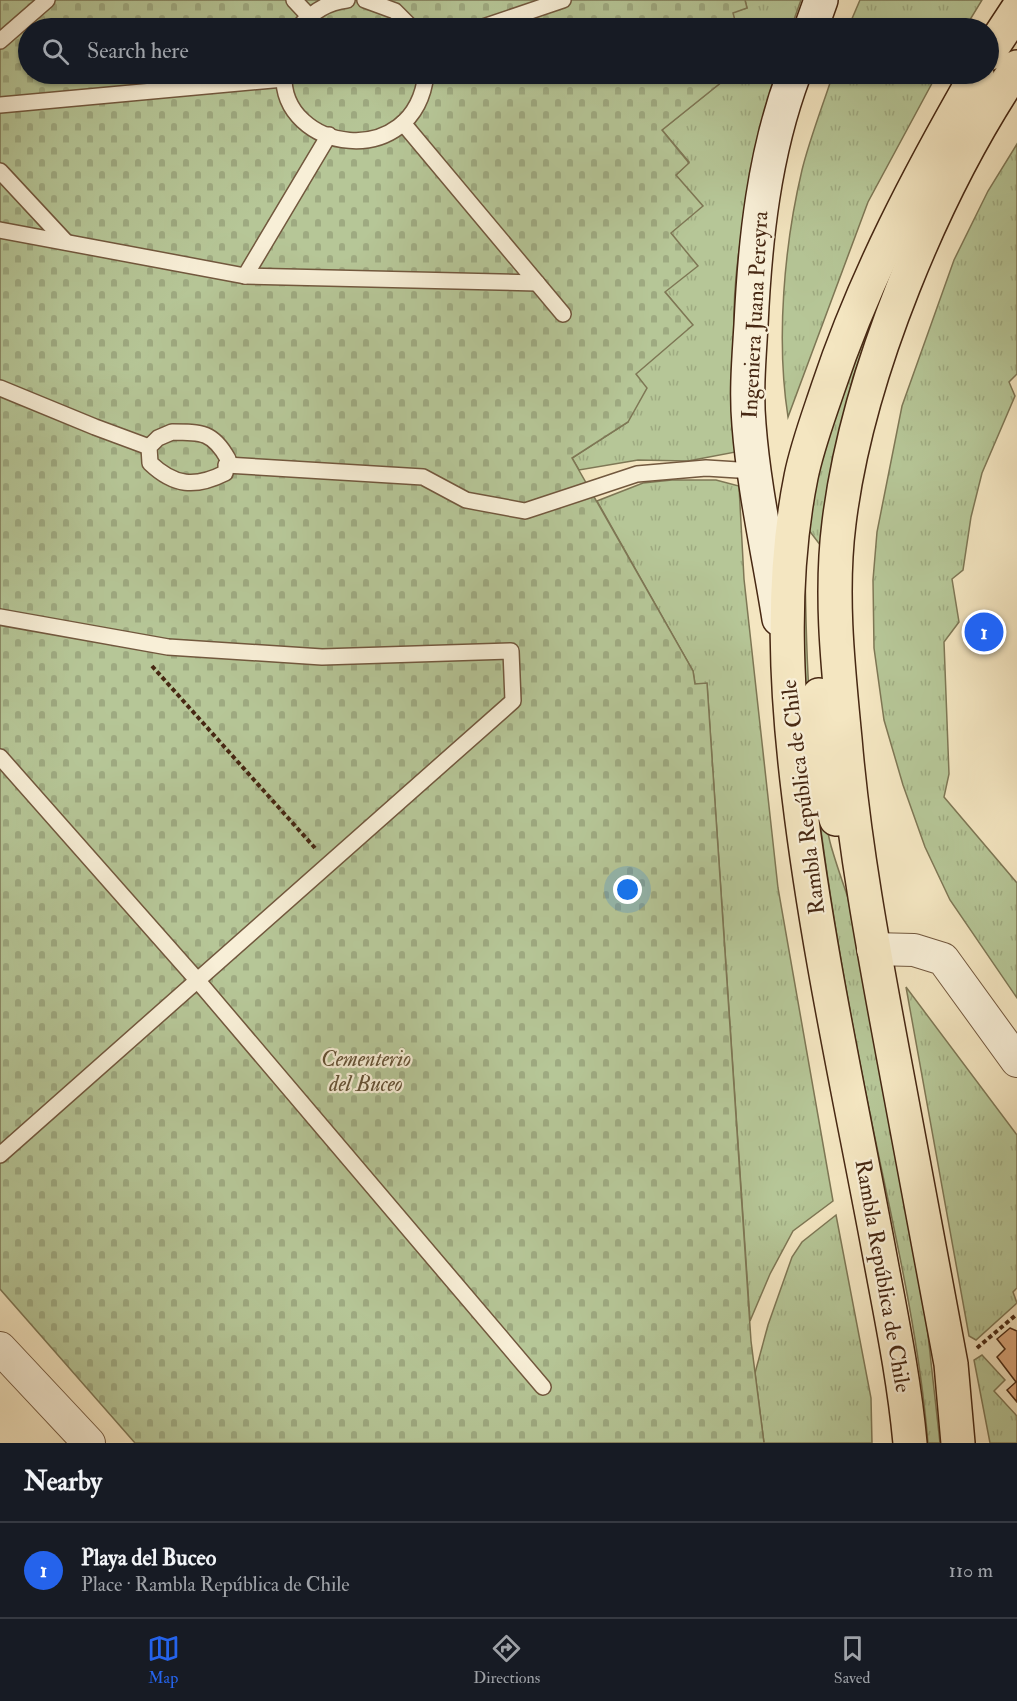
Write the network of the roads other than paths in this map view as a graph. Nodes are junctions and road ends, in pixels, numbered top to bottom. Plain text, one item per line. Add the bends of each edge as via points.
1 (47, 0) edge
2 (294, 0) edge
3 (347, 0) edge
4 (365, 0) edge
5 (563, 0) edge
6 (821, 0) edge
7 (839, 0) edge
8 (382, 2) edge
9 (1017, 10) edge
10 (309, 16) joint
11 (26, 18) edge
12 (402, 18) edge
13 (510, 18) edge
14 (815, 18) edge
15 (833, 18) edge
16 (18, 25) edge
17 (999, 37) edge
18 (0, 41) edge
19 (1017, 67) edge
20 (206, 84) edge
21 (286, 84) edge
22 (425, 84) edge
23 (791, 84) edge
24 (809, 84) edge
25 (971, 84) edge
26 (0, 105) edge
27 (403, 123) junction
28 (329, 135) junction
29 (0, 171) edge
30 (0, 230) edge
31 (66, 243) junction
32 (245, 276) junction
33 (537, 283) junction
34 (563, 314) dead end
35 (0, 388) edge
36 (149, 447) junction
37 (226, 465) junction
38 (754, 471) junction
39 (796, 521) junction
40 (0, 617) edge
41 (787, 666) junction
42 (0, 757) edge
43 (858, 862) junction
44 (873, 949) junction
45 (198, 981) junction
46 (1017, 1061) edge
47 (0, 1155) edge
48 (0, 1348) edge
49 (543, 1387) dead end
50 (89, 1443) edge
51 (910, 1443) edge
52 (958, 1443) edge

1 - 11 lane
2 - 10 lane
3 - 10 lane via 325,6
4 - 8 lane
5 - 13 lane
6 - 14 main road
7 - 15 main road
8 - 12 lane
9 - 17 main road
16 - 18 lane
19 - 43 main road via 936,213 897,302 867,394 843,494 836,612
20 - 26 lane
21 - 28 lane via 290,100 302,119
22 - 27 lane via 416,107
23 - 38 main road, Ingeniera Juana Pereyra via 761,202 754,263 747,383
24 - 39 main road, Ingeniera Juana Pereyra via 776,204 764,307 762,381 768,465 776,493
25 - 39 main road, Rambla República de Chile via 880,253 838,356 800,480
27 - 28 lane via 384,135 363,141 340,140
27 - 33 lane
28 - 32 lane
29 - 31 lane
30 - 31 lane
31 - 32 lane
32 - 33 lane
33 - 34 lane
35 - 36 lane
36 - 37 lane via 172,432 195,432 220,445 228,459
36 - 37 lane via 150,464 165,477 186,483 208,481 225,472
37 - 38 lane via 423,477 466,500 525,511 637,474 706,468
38 - 41 main road, Ingeniera Juana Pereyra
39 - 41 main road, Rambla República de Chile
39 - 43 main road via 814,562 823,768 838,824
40 - 45 lane via 168,647 322,657 511,651 513,701
41 - 51 main road, Rambla República de Chile via 807,860
42 - 45 lane
43 - 44 main road
44 - 46 street via 914,950 943,959
44 - 52 main road via 951,1364
45 - 47 lane
45 - 49 lane
48 - 50 street

